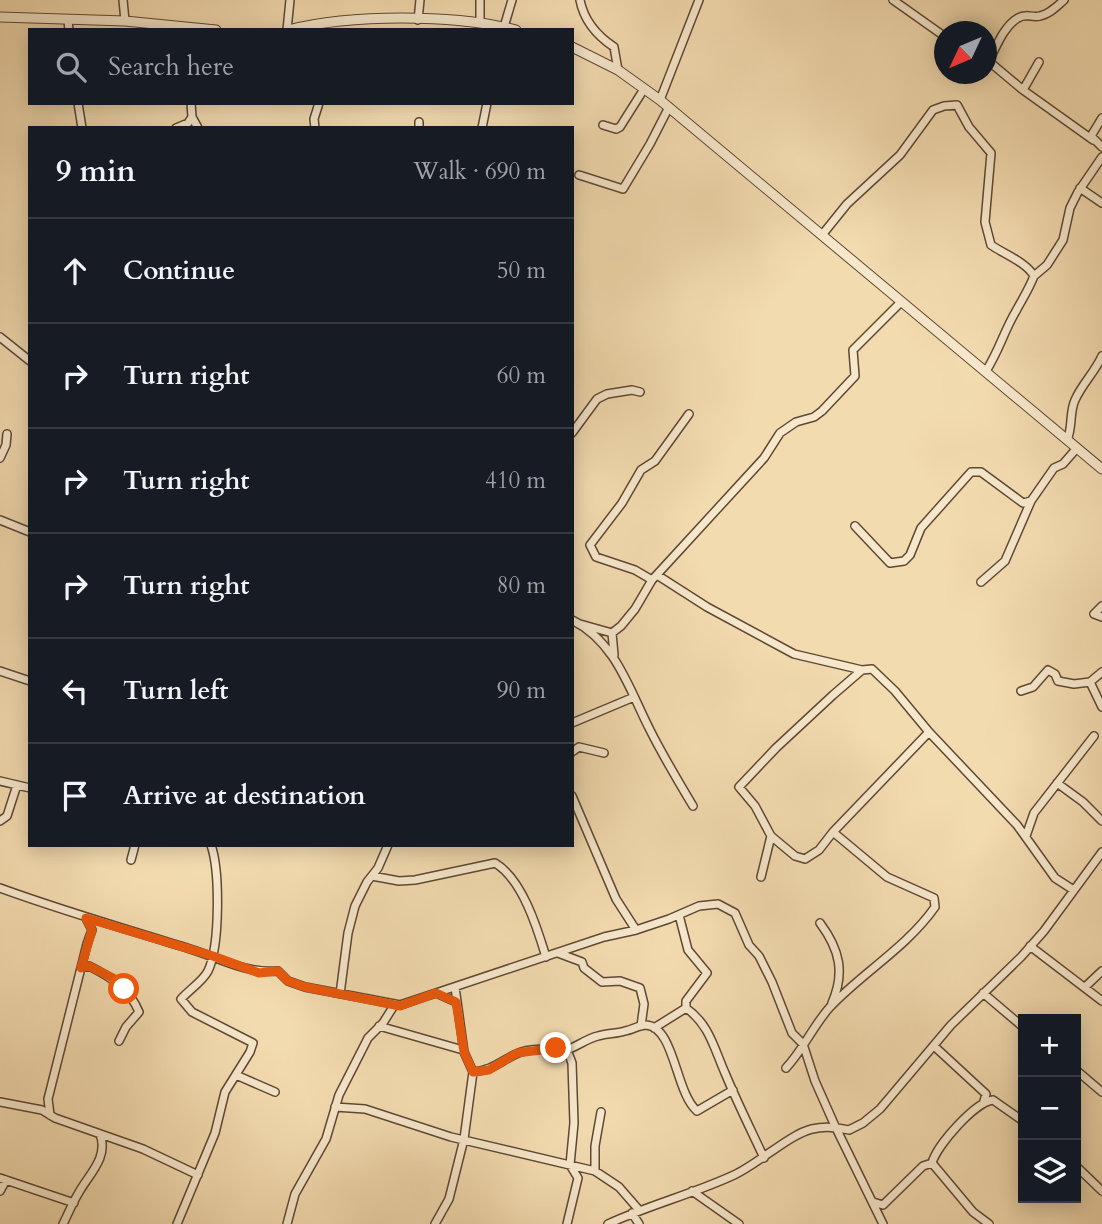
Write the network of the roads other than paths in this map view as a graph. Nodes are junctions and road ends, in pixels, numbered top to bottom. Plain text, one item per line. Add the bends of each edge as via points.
1 (123, 0) edge
2 (290, 0) edge
3 (420, 0) edge
4 (480, 0) edge
5 (512, 0) edge
6 (580, 0) edge
7 (699, 0) edge
8 (893, 0) edge
9 (1064, 0) edge
10 (0, 17) edge
11 (418, 20) junction
12 (125, 21) junction
13 (480, 22) junction
14 (69, 25) edge
15 (504, 27) junction
16 (196, 28) edge
17 (288, 28) edge
18 (296, 28) edge
19 (508, 28) edge
20 (934, 29) edge
21 (997, 45) edge
22 (574, 48) edge
23 (1039, 62) dead end
24 (997, 68) edge
25 (618, 70) junction
26 (644, 89) junction
27 (1023, 90) junction
28 (660, 100) junction
29 (78, 105) edge
30 (191, 105) edge
31 (318, 105) edge
32 (486, 105) edge
33 (669, 107) junction
34 (192, 117) junction
35 (1102, 118) edge
36 (603, 125) dead end
37 (82, 126) edge
38 (181, 126) edge
39 (197, 126) edge
40 (315, 126) edge
41 (482, 126) edge
42 (1093, 140) junction
43 (1102, 147) edge
44 (1102, 158) edge
45 (579, 175) dead end
46 (1080, 188) junction
47 (1102, 203) edge
48 (822, 236) junction
49 (1034, 276) junction
50 (901, 302) junction
51 (0, 337) edge
52 (1102, 356) edge
53 (28, 359) edge
54 (986, 371) junction
55 (640, 392) dead end
56 (689, 414) dead end
57 (574, 430) edge
58 (8, 434) dead end
59 (1067, 440) junction
60 (1077, 447) junction
61 (0, 458) edge
62 (1102, 470) edge
63 (1031, 501) junction
64 (0, 520) edge
65 (855, 526) dead end
66 (28, 531) edge
67 (654, 578) junction
68 (981, 582) dead end
69 (1102, 606) edge
70 (1102, 618) edge
71 (576, 622) edge
72 (612, 633) junction
73 (614, 655) junction
74 (862, 670) junction
75 (0, 671) edge
76 (1102, 672) edge
77 (28, 680) edge
78 (1090, 682) junction
79 (1021, 691) dead end
80 (634, 697) junction
81 (1102, 707) edge
82 (574, 722) edge
83 (929, 732) junction
84 (1094, 736) dead end
85 (574, 751) edge
86 (604, 753) dead end
87 (0, 781) edge
88 (1057, 783) junction
89 (17, 785) junction
90 (28, 788) edge
91 (574, 801) edge
92 (693, 806) dead end
93 (0, 821) edge
94 (1102, 821) edge
95 (833, 832) junction
96 (771, 836) junction
97 (1026, 836) junction
98 (134, 847) edge
99 (212, 847) edge
100 (387, 847) edge
101 (1102, 852) edge
102 (131, 860) dead end
103 (372, 876) junction
104 (761, 877) dead end
105 (0, 888) edge
106 (1072, 889) junction
107 (680, 915) junction
108 (86, 918) junction
109 (820, 923) dead end
110 (635, 930) junction
111 (1030, 946) junction
112 (558, 953) junction
113 (213, 956) junction
114 (547, 957) junction
115 (81, 968) junction
116 (1102, 971) edge
117 (455, 987) junction
118 (1085, 987) junction
119 (436, 993) junction
120 (983, 993) junction
121 (340, 994) junction
122 (1102, 1001) edge
123 (456, 1002) junction
124 (396, 1004) junction
125 (830, 1007) junction
126 (686, 1008) junction
127 (1018, 1023) edge
128 (379, 1026) junction
129 (641, 1026) junction
130 (654, 1028) junction
131 (119, 1041) dead end
132 (803, 1044) junction
133 (934, 1045) junction
134 (463, 1050) junction
135 (562, 1052) junction
136 (786, 1068) dead end
137 (473, 1072) junction
138 (1081, 1074) edge
139 (236, 1075) junction
140 (733, 1090) junction
141 (275, 1092) dead end
142 (1102, 1092) edge
143 (988, 1098) junction
144 (0, 1102) edge
145 (335, 1107) junction
146 (601, 1112) dead end
147 (50, 1115) junction
148 (1018, 1116) edge
149 (835, 1126) junction
150 (100, 1134) junction
151 (464, 1139) junction
152 (764, 1158) junction
153 (932, 1163) junction
154 (570, 1165) junction
155 (595, 1171) junction
156 (1081, 1171) edge
157 (198, 1175) junction
158 (3, 1179) edge
159 (0, 1191) edge
160 (692, 1191) junction
161 (1102, 1191) edge
162 (873, 1202) junction
163 (74, 1203) junction
164 (635, 1212) junction
165 (63, 1224) edge
166 (177, 1224) edge
167 (287, 1224) edge
168 (435, 1224) edge
169 (567, 1224) edge
170 (608, 1224) edge
171 (639, 1224) edge
172 (739, 1224) edge
173 (883, 1224) edge
174 (989, 1224) edge

1 - 12 street
2 - 17 street
3 - 11 street
4 - 13 street
5 - 15 street
6 - 25 street via 593,30 614,47
7 - 28 street
8 - 20 street
9 - 21 street via 1042,16 1017,18
10 - 14 street
11 - 13 street
11 - 18 street via 346,20
12 - 14 street
12 - 16 street
13 - 15 street
15 - 19 street
22 - 25 street
23 - 27 street
24 - 27 street
25 - 26 street
26 - 28 street
26 - 36 street via 620,127
27 - 42 street
28 - 33 street
29 - 37 street
30 - 34 street
31 - 40 street
32 - 41 street
33 - 45 street via 623,189
33 - 48 street
34 - 38 street
34 - 39 street
35 - 42 street
42 - 43 street
44 - 46 street
46 - 47 street
46 - 49 street via 1063,240
48 - 49 street via 847,204 900,155 933,110 957,106 991,153 985,222 991,245 1029,266
48 - 50 street
49 - 54 street
50 - 54 street
50 - 67 street via 853,351 855,376 844,389 814,417 780,433 764,458
51 - 53 street
52 - 59 street via 1076,399
54 - 59 street
55 - 57 street via 597,399
56 - 67 street via 655,461 642,470 590,545 596,557
58 - 61 street
59 - 60 street
60 - 62 street
60 - 63 street via 1054,468
63 - 65 street via 1023,503 981,472 971,472 921,528 910,555 891,563
63 - 68 street via 1005,561
64 - 66 street
67 - 72 street
67 - 74 street via 794,654
69 - 70 street via 1094,614
71 - 72 street
71 - 73 street
72 - 73 street
73 - 80 street
74 - 83 street via 872,669
74 - 96 street via 739,787
75 - 77 street
76 - 78 street
78 - 79 street via 1058,681 1048,670 1033,687
78 - 81 street
80 - 82 street
80 - 92 street
83 - 95 street
83 - 97 street
84 - 88 street
85 - 86 street via 579,747
87 - 89 street
88 - 94 street
88 - 97 street via 1034,813
89 - 90 street
89 - 93 street via 7,816
91 - 110 street via 616,899
95 - 96 street via 806,859 795,856
95 - 125 street via 887,877 934,898 935,907
96 - 104 street
97 - 106 street via 1055,878
98 - 102 street
99 - 113 street via 217,890
100 - 103 street
101 - 106 street
103 - 114 street via 415,880 495,863 506,870 523,899
103 - 121 street via 355,906
105 - 108 street
106 - 111 street
107 - 110 street
107 - 126 street via 688,950 707,973 686,1001
107 - 132 street via 718,904 735,913 749,945 760,956 792,1032
108 - 113 street
108 - 115 street via 92,930
109 - 125 street via 836,950 840,974
110 - 112 street
111 - 118 street
111 - 120 street
112 - 114 street
112 - 129 street via 582,962 603,982 620,981 640,988 644,1004
113 - 121 street via 259,973 278,971 288,981
113 - 139 street via 206,975 181,999 192,1012 253,1043
114 - 117 street
115 - 131 street via 89,966 113,978 135,1003 139,1012
115 - 147 street via 48,1099
116 - 118 street
117 - 119 street
117 - 123 street
118 - 122 street
119 - 123 street
119 - 124 street
120 - 127 street
120 - 133 street
121 - 124 street
123 - 134 street
124 - 128 street
125 - 132 street
126 - 130 street
126 - 140 street via 710,1033
128 - 134 street
128 - 145 street via 368,1038
129 - 130 street
129 - 135 street via 599,1035
130 - 140 street via 667,1042 682,1090 697,1111
132 - 136 street
132 - 149 street
133 - 143 street
133 - 149 street via 869,1118 849,1130
134 - 137 street
135 - 137 street via 556,1048 517,1053 489,1070
135 - 154 street via 572,1063
137 - 151 street
138 - 142 street
139 - 141 street
139 - 157 street via 225,1092
140 - 152 street
143 - 148 street
143 - 153 street via 958,1125
144 - 147 street
145 - 151 street via 365,1110
145 - 167 street via 326,1139 295,1194
146 - 155 street
147 - 150 street
149 - 152 street via 800,1133
149 - 162 street
150 - 157 street
150 - 163 street via 103,1149
151 - 154 street
151 - 168 street via 449,1199
152 - 160 street via 731,1177
153 - 162 street via 923,1166 883,1205
153 - 174 street
154 - 155 street
154 - 169 street via 578,1178
155 - 164 street via 619,1187
156 - 161 street
157 - 166 street
158 - 159 street
158 - 163 street
160 - 164 street
160 - 172 street
162 - 173 street
163 - 165 street
164 - 170 street
164 - 171 street

